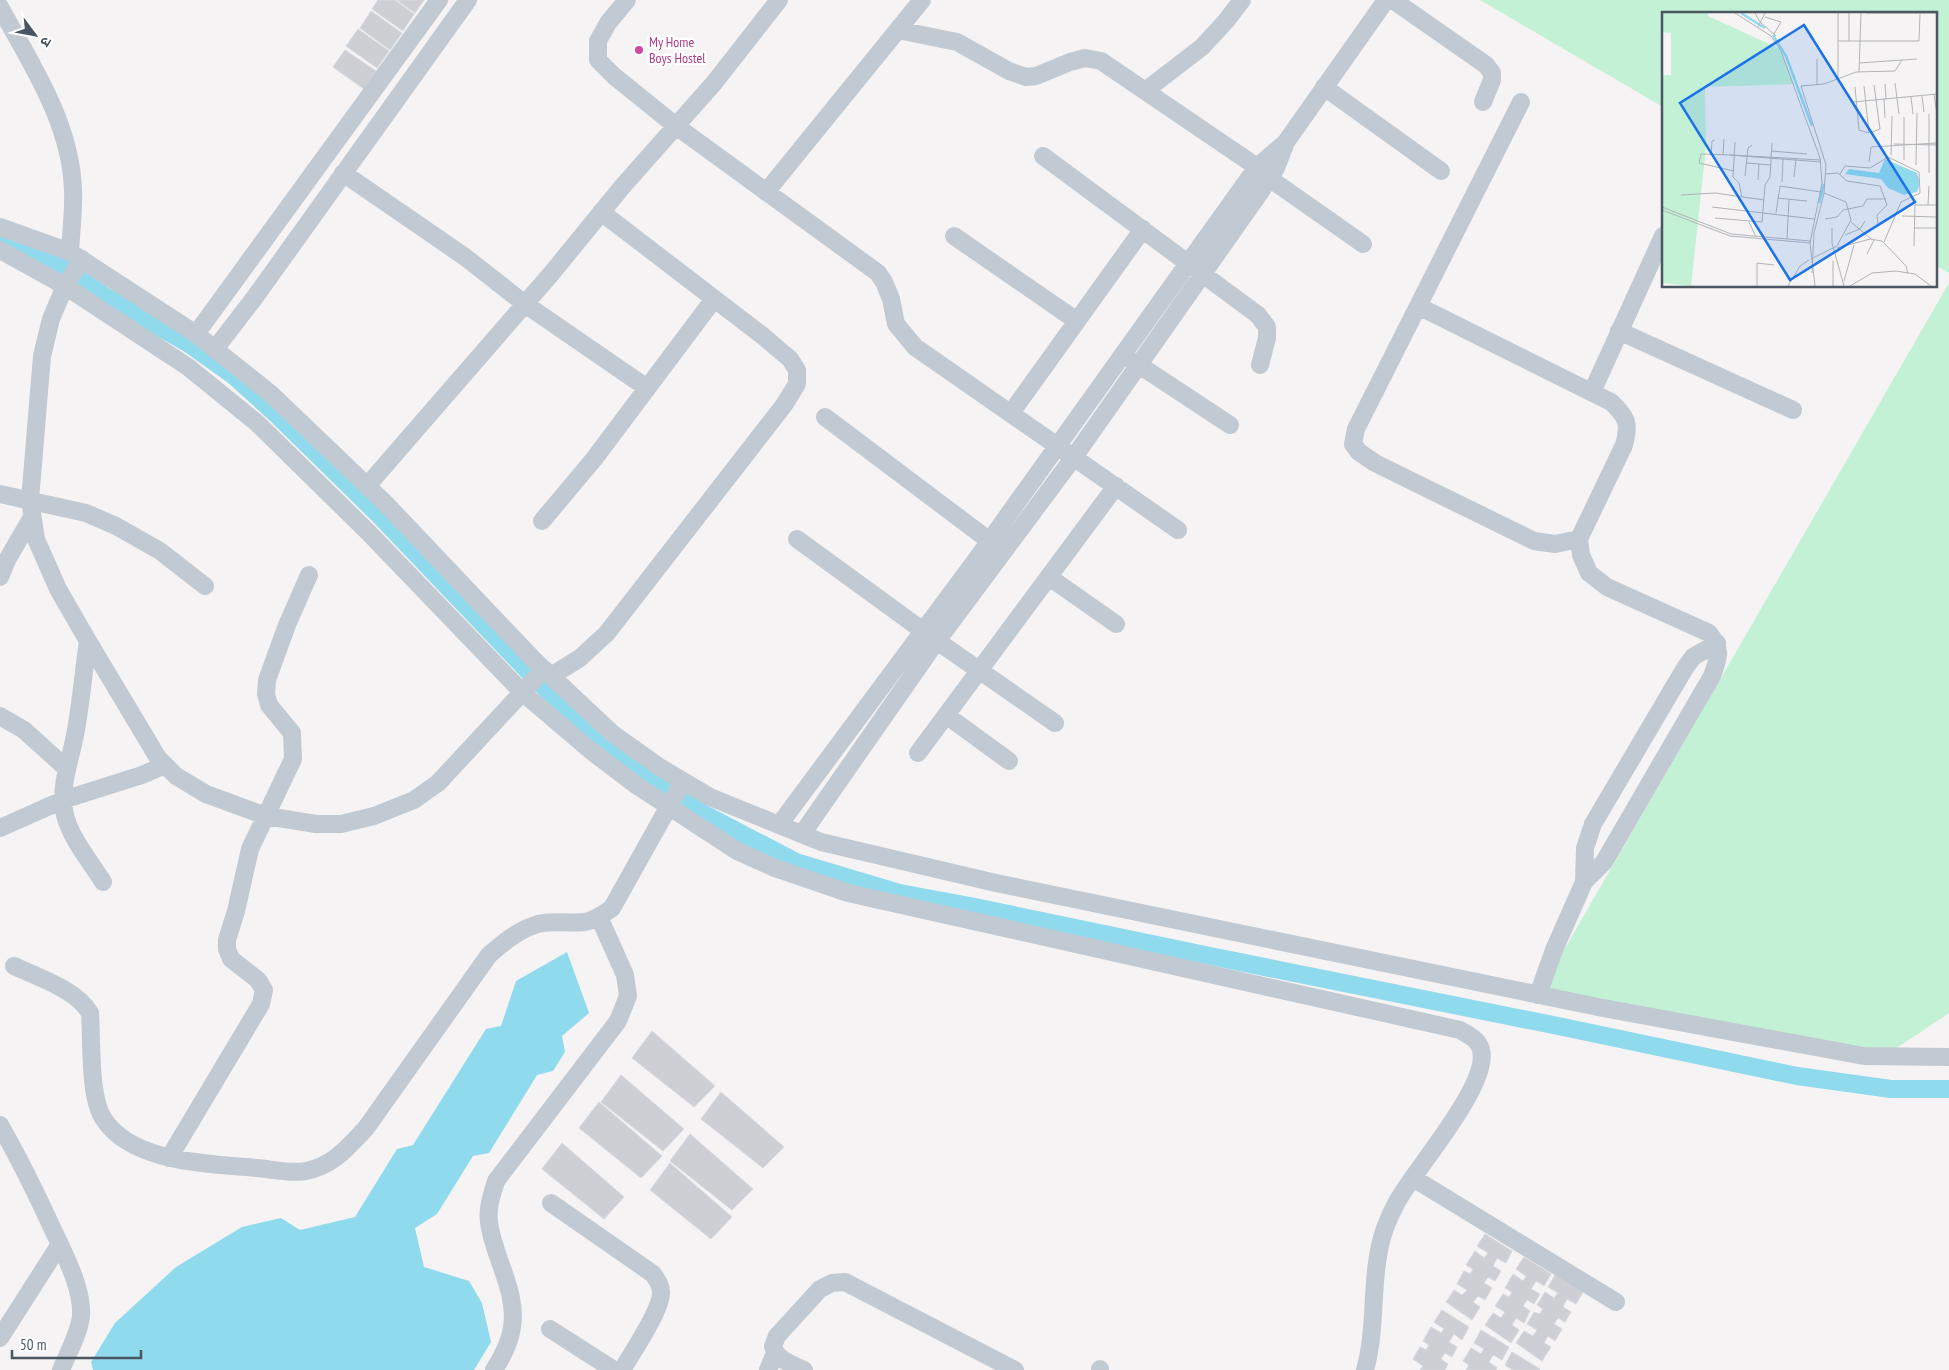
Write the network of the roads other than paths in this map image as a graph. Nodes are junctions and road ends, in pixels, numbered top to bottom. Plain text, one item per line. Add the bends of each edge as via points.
1 (438, 0) edge
2 (468, 0) edge
3 (627, 0) edge
4 (779, 0) edge
5 (922, 0) edge
6 (1242, 0) edge
7 (1386, 0) edge
8 (1393, 0) edge
9 (0, 7) edge
10 (898, 30) junction
11 (1324, 87) junction
12 (1145, 91) junction
13 (1483, 102) dead end
14 (1520, 102) dead end
15 (676, 126) junction
16 (1043, 156) dead end
17 (1442, 171) dead end
18 (1263, 172) junction
19 (343, 173) junction
20 (766, 192) junction
21 (601, 212) junction
22 (0, 227) edge
23 (1143, 229) junction
24 (954, 236) dead end
25 (1662, 238) edge
26 (1362, 244) dead end
27 (0, 250) edge
28 (1187, 262) junction
29 (73, 269) junction
30 (1202, 275) junction
31 (714, 299) junction
32 (525, 304) junction
33 (1418, 306) junction
34 (1077, 321) junction
35 (1619, 331) junction
36 (196, 334) junction
37 (215, 349) junction
38 (1122, 354) junction
39 (1138, 364) junction
40 (1260, 365) dead end
41 (647, 388) junction
42 (1592, 392) junction
43 (1793, 410) dead end
44 (1011, 413) junction
45 (824, 417) dead end
46 (1230, 425) dead end
47 (1057, 445) junction
48 (1074, 457) junction
49 (368, 486) junction
50 (1116, 486) junction
51 (0, 494) edge
52 (31, 509) junction
53 (542, 521) dead end
54 (1178, 530) dead end
55 (797, 539) dead end
56 (1580, 539) junction
57 (997, 546) junction
58 (309, 575) dead end
59 (1049, 576) junction
60 (0, 578) edge
61 (205, 586) dead end
62 (1116, 624) dead end
63 (931, 636) junction
64 (88, 641) junction
65 (1717, 643) junction
66 (979, 670) junction
67 (537, 679) junction
68 (946, 715) junction
69 (0, 716) edge
70 (1056, 723) dead end
71 (918, 753) dead end
72 (1009, 761) dead end
73 (165, 765) junction
74 (66, 768) junction
75 (675, 794) junction
76 (63, 800) junction
77 (266, 816) junction
78 (779, 825) junction
79 (0, 828) edge
80 (802, 834) junction
81 (103, 882) dead end
82 (1584, 882) junction
83 (599, 917) junction
84 (14, 966) dead end
85 (1538, 995) junction
86 (1949, 1057) edge
87 (0, 1125) edge
88 (169, 1158) junction
89 (1413, 1178) junction
90 (551, 1203) dead end
91 (60, 1244) junction
92 (1616, 1302) dead end
93 (550, 1329) dead end
94 (0, 1338) edge
95 (775, 1353) junction
96 (61, 1370) edge
97 (494, 1370) edge
98 (614, 1370) edge
99 (622, 1370) edge
100 (768, 1370) edge
101 (804, 1370) edge
102 (1015, 1370) edge
103 (1365, 1370) edge

1 - 36 street
2 - 19 street
3 - 15 street via 598,41 598,60
4 - 15 street
5 - 10 street
6 - 12 street via 1202,47
7 - 11 street
8 - 13 street via 1486,65 1492,73 1492,80
9 - 29 street via 46,91 66,144 73,190
10 - 12 street via 957,42 1026,77 1085,58 1101,61
10 - 20 street
11 - 17 street
11 - 18 street
12 - 18 street
14 - 33 street
15 - 20 street
15 - 21 street
16 - 23 street
18 - 26 street
18 - 28 street
18 - 30 street
19 - 32 street via 465,257
19 - 37 street
20 - 44 street via 878,273 891,299 896,324 915,347
21 - 31 street
21 - 32 street
22 - 29 street
23 - 28 street
23 - 34 street
24 - 34 street
25 - 35 street
27 - 29 street
28 - 30 street
28 - 38 street
29 - 36 street
29 - 52 street via 51,319 42,356
29 - 67 street via 257,423 369,533
30 - 39 street
30 - 40 street via 1258,315 1267,327
31 - 41 street
31 - 67 street via 790,359 797,370 797,384 607,633 580,658
32 - 41 street
32 - 49 street
33 - 42 street
33 - 56 street via 1356,429 1353,444 1375,463 1534,541 1555,544
34 - 44 street
35 - 42 street
35 - 43 street
36 - 37 street
37 - 49 street via 271,394
38 - 39 street
38 - 47 street
39 - 46 street
39 - 48 street
41 - 53 street
42 - 56 street via 1611,402 1624,414 1628,430
44 - 47 street
45 - 57 street
47 - 48 street
47 - 57 street
48 - 50 street
48 - 57 street
49 - 67 street
50 - 54 street
50 - 59 street
51 - 52 street
52 - 60 street
52 - 61 street via 86,513 116,526 160,550
52 - 64 street via 36,539 58,589
55 - 63 street
56 - 65 street via 1581,555 1590,573 1607,587 1709,633
57 - 63 street
58 - 77 street via 267,680 269,705 292,733 294,744 293,758
59 - 62 street
59 - 66 street
63 - 66 street
63 - 78 street
63 - 80 street
64 - 73 street
64 - 74 street via 74,740
65 - 82 street via 1719,656 1712,676 1604,862
65 - 82 street via 1693,657 1685,668 1593,824 1585,848
66 - 68 street
66 - 70 street
67 - 75 street via 660,768
67 - 75 street via 590,750
67 - 77 street via 438,783 414,800 374,816 341,824 316,824
68 - 71 street
68 - 72 street
69 - 74 street via 24,730
73 - 76 street
73 - 77 street via 176,776 206,794
74 - 76 street
75 - 78 street via 710,798
75 - 83 street via 612,908
75 - 89 street via 737,851 848,893 1460,1030 1474,1039 1482,1052 1476,1081 1450,1126
76 - 79 street
76 - 81 street via 71,832
77 - 88 street via 250,849 227,940 231,959 258,980 264,990 262,1004
78 - 80 street
80 - 85 street via 821,842 996,883
82 - 85 street
83 - 88 street via 585,922 538,924 511,936 489,955 366,1128 343,1154 328,1164 304,1172 183,1162
83 - 97 street via 625,975 628,996 618,1021 496,1181 489,1202 489,1222 511,1296 513,1326 504,1354
84 - 88 street via 85,1004 90,1013 94,1091 103,1118 118,1135 147,1151
85 - 86 street via 1864,1056
87 - 91 street
89 - 92 street
89 - 103 street via 1385,1228 1374,1279 1370,1352
90 - 99 street via 653,1274 660,1285 662,1294 656,1310
91 - 94 street
91 - 96 street via 79,1297 81,1316
93 - 98 street
95 - 100 street
95 - 101 street
95 - 102 street via 773,1346 777,1336 820,1289 845,1282

